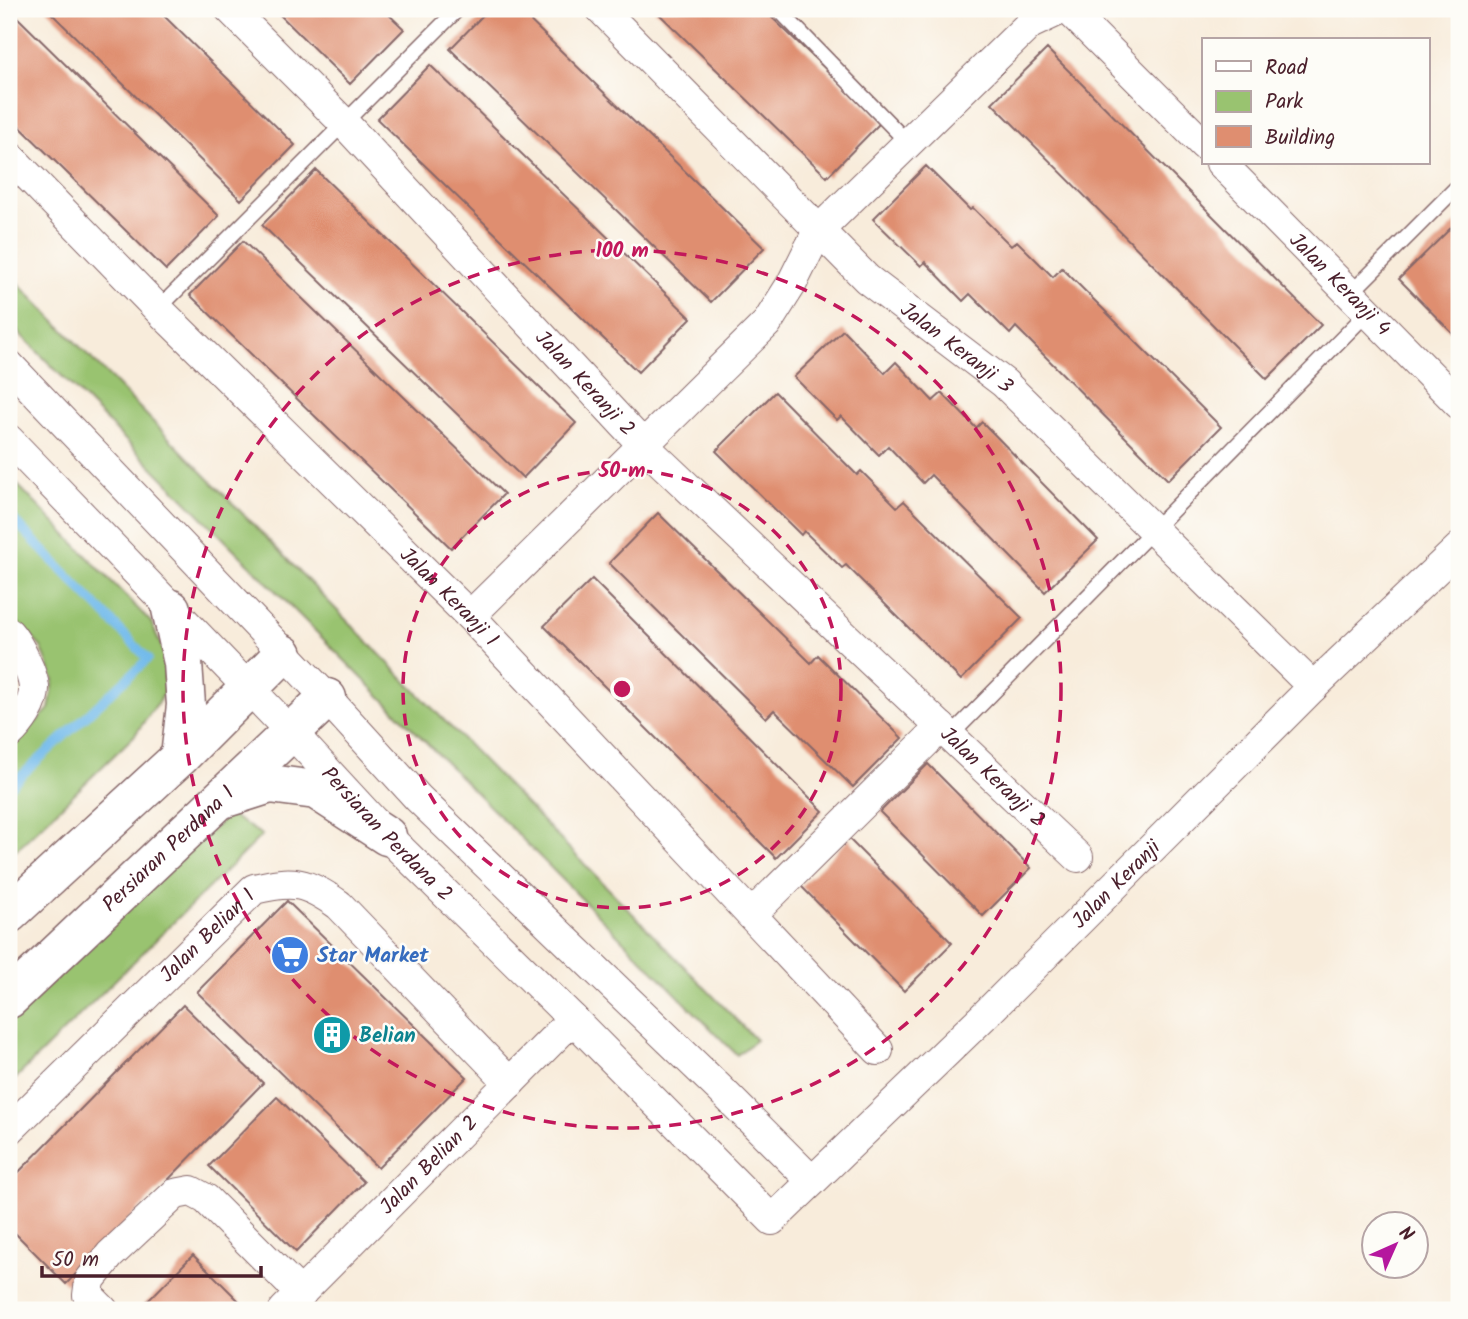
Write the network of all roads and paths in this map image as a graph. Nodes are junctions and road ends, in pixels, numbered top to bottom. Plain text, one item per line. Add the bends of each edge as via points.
1 (230, 9) edge
2 (458, 9) edge
3 (601, 9) edge
4 (778, 9) edge
5 (1062, 9) edge
6 (1068, 9) edge
7 (344, 123) junction
8 (1202, 143) edge
9 (909, 144) junction
10 (9, 156) edge
11 (1223, 164) edge
12 (1459, 185) edge
13 (818, 231) junction
14 (1360, 302) junction
15 (158, 309) junction
16 (9, 365) edge
17 (1459, 404) edge
18 (9, 440) edge
19 (644, 446) junction
20 (1154, 529) junction
21 (1459, 548) edge
22 (171, 609) junction
23 (470, 616) junction
24 (9, 633) edge
25 (283, 654) junction
26 (1313, 687) junction
27 (248, 690) junction
28 (327, 698) junction
29 (946, 732) junction
30 (292, 733) junction
31 (9, 734) edge
32 (180, 757) junction
33 (221, 800) junction
34 (387, 836) junction
35 (1078, 857) dead end
36 (9, 914) edge
37 (752, 914) junction
38 (9, 999) edge
39 (573, 1019) junction
40 (878, 1050) dead end
41 (510, 1083) junction
42 (9, 1130) edge
43 (812, 1181) junction
44 (772, 1220) joint
45 (293, 1302) edge
46 (88, 1305) edge

1 - 7 street, Jalan Keranji 2
2 - 7 lane
3 - 13 street, Jalan Keranji 3
4 - 9 lane
5 - 9 street via 1030,24
6 - 8 street
7 - 15 lane
7 - 19 street, Jalan Keranji 2
9 - 13 street
10 - 15 street, Jalan Keranji 1
11 - 14 street, Jalan Keranji 4
12 - 14 lane
13 - 19 street via 766,323
13 - 20 street, Jalan Keranji 3 via 867,279 1004,383
14 - 17 street, Jalan Keranji 4
14 - 20 lane
15 - 23 street, Jalan Keranji 1
16 - 25 street
18 - 22 street, Persiaran Perdana 2
19 - 23 street
19 - 29 street, Jalan Keranji 2
20 - 26 street, Jalan Keranji 3
20 - 29 lane
21 - 26 street, Jalan Keranji
22 - 27 street, Persiaran Perdana 2
22 - 32 street via 183,663 186,705
23 - 37 street, Jalan Keranji 1
24 - 31 street via 18,643 34,688 23,721
25 - 27 street
25 - 28 street
26 - 43 street, Jalan Keranji
27 - 30 street, Persiaran Perdana 2
27 - 32 street
28 - 30 street, Persiaran Perdana 1
28 - 43 street via 418,797
29 - 35 street, Jalan Keranji 2
29 - 37 street
30 - 33 street, Persiaran Perdana 1
30 - 34 street, Persiaran Perdana 2
32 - 36 street
33 - 34 street via 270,784 316,790
33 - 38 street, Persiaran Perdana 1
34 - 39 street, Persiaran Perdana 2
37 - 40 street, Jalan Keranji 1
39 - 41 street, Jalan Belian 2
39 - 44 street, Persiaran Perdana 2
41 - 42 street, Jalan Belian 1 via 339,905 314,888 281,882 254,889
41 - 45 street, Jalan Belian 2
43 - 44 street, Jalan Keranji
45 - 46 street via 229,1221 191,1191 175,1194 110,1255 90,1280

